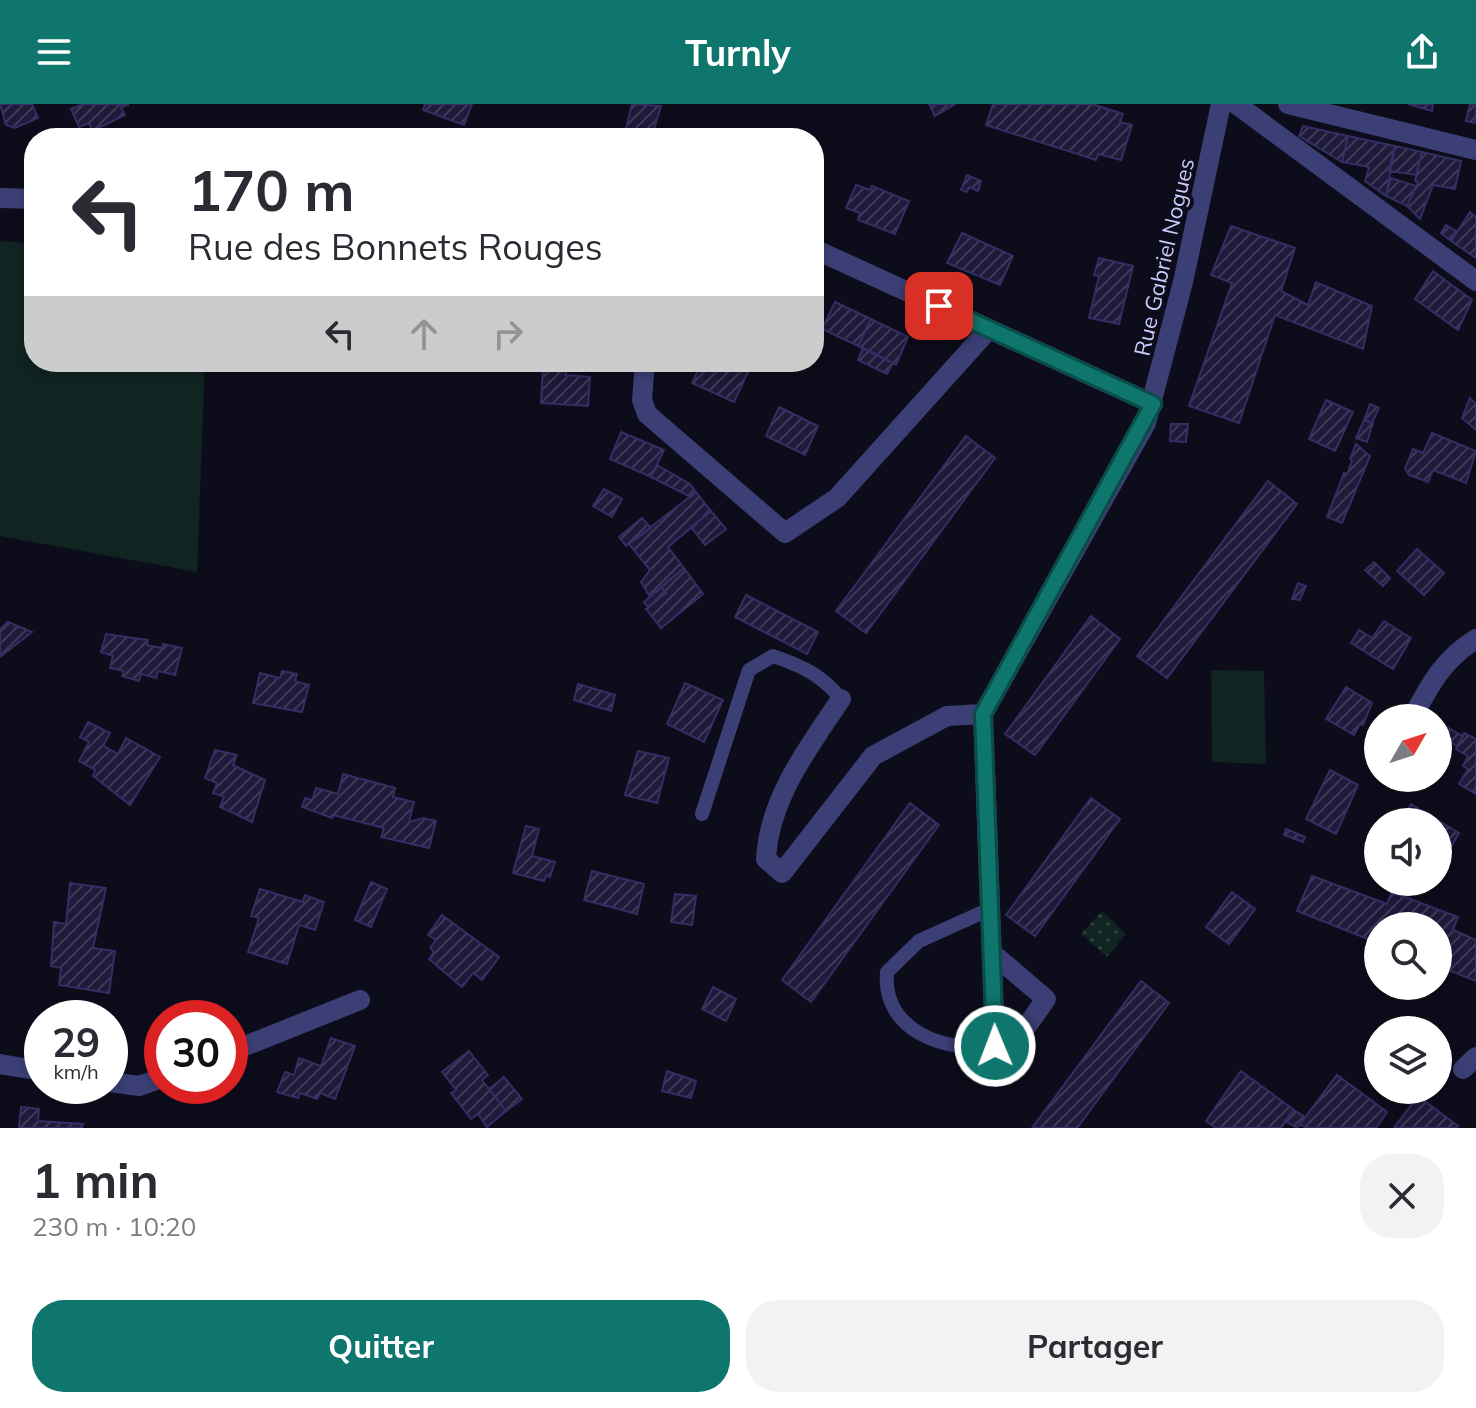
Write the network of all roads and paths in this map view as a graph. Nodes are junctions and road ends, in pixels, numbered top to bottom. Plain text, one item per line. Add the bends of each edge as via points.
1 (1221, 104) edge
2 (1236, 104) edge
3 (1288, 104) edge
4 (1476, 150) edge
5 (0, 198) edge
6 (24, 199) edge
7 (824, 254) edge
8 (1476, 281) edge
9 (989, 329) junction
10 (644, 372) edge
11 (1153, 404) junction
12 (1476, 639) edge
13 (841, 699) joint
14 (1419, 704) edge
15 (983, 714) junction
16 (702, 814) dead end
17 (990, 909) junction
18 (992, 953) junction
19 (360, 1000) dead end
20 (248, 1045) edge
21 (995, 1046) junction
22 (0, 1064) edge
23 (24, 1068) edge

1 - 11 street, Rue Gabriel Nogues
2 - 8 street
3 - 4 street
5 - 6 street
7 - 9 street
9 - 10 street via 837,498 785,533 647,414 642,400
9 - 11 street
11 - 15 street, Rue Gabriel Nogues
12 - 14 street via 1455,651
13 - 15 street via 796,764 767,832 766,859 782,873 873,756 947,716
13 - 16 lane via 826,679 773,656 749,670
15 - 17 street
17 - 18 street
17 - 21 lane via 919,941 887,972 885,995 904,1023 935,1043
18 - 21 street
18 - 21 street via 1046,999 996,1070
19 - 20 street
22 - 23 street

